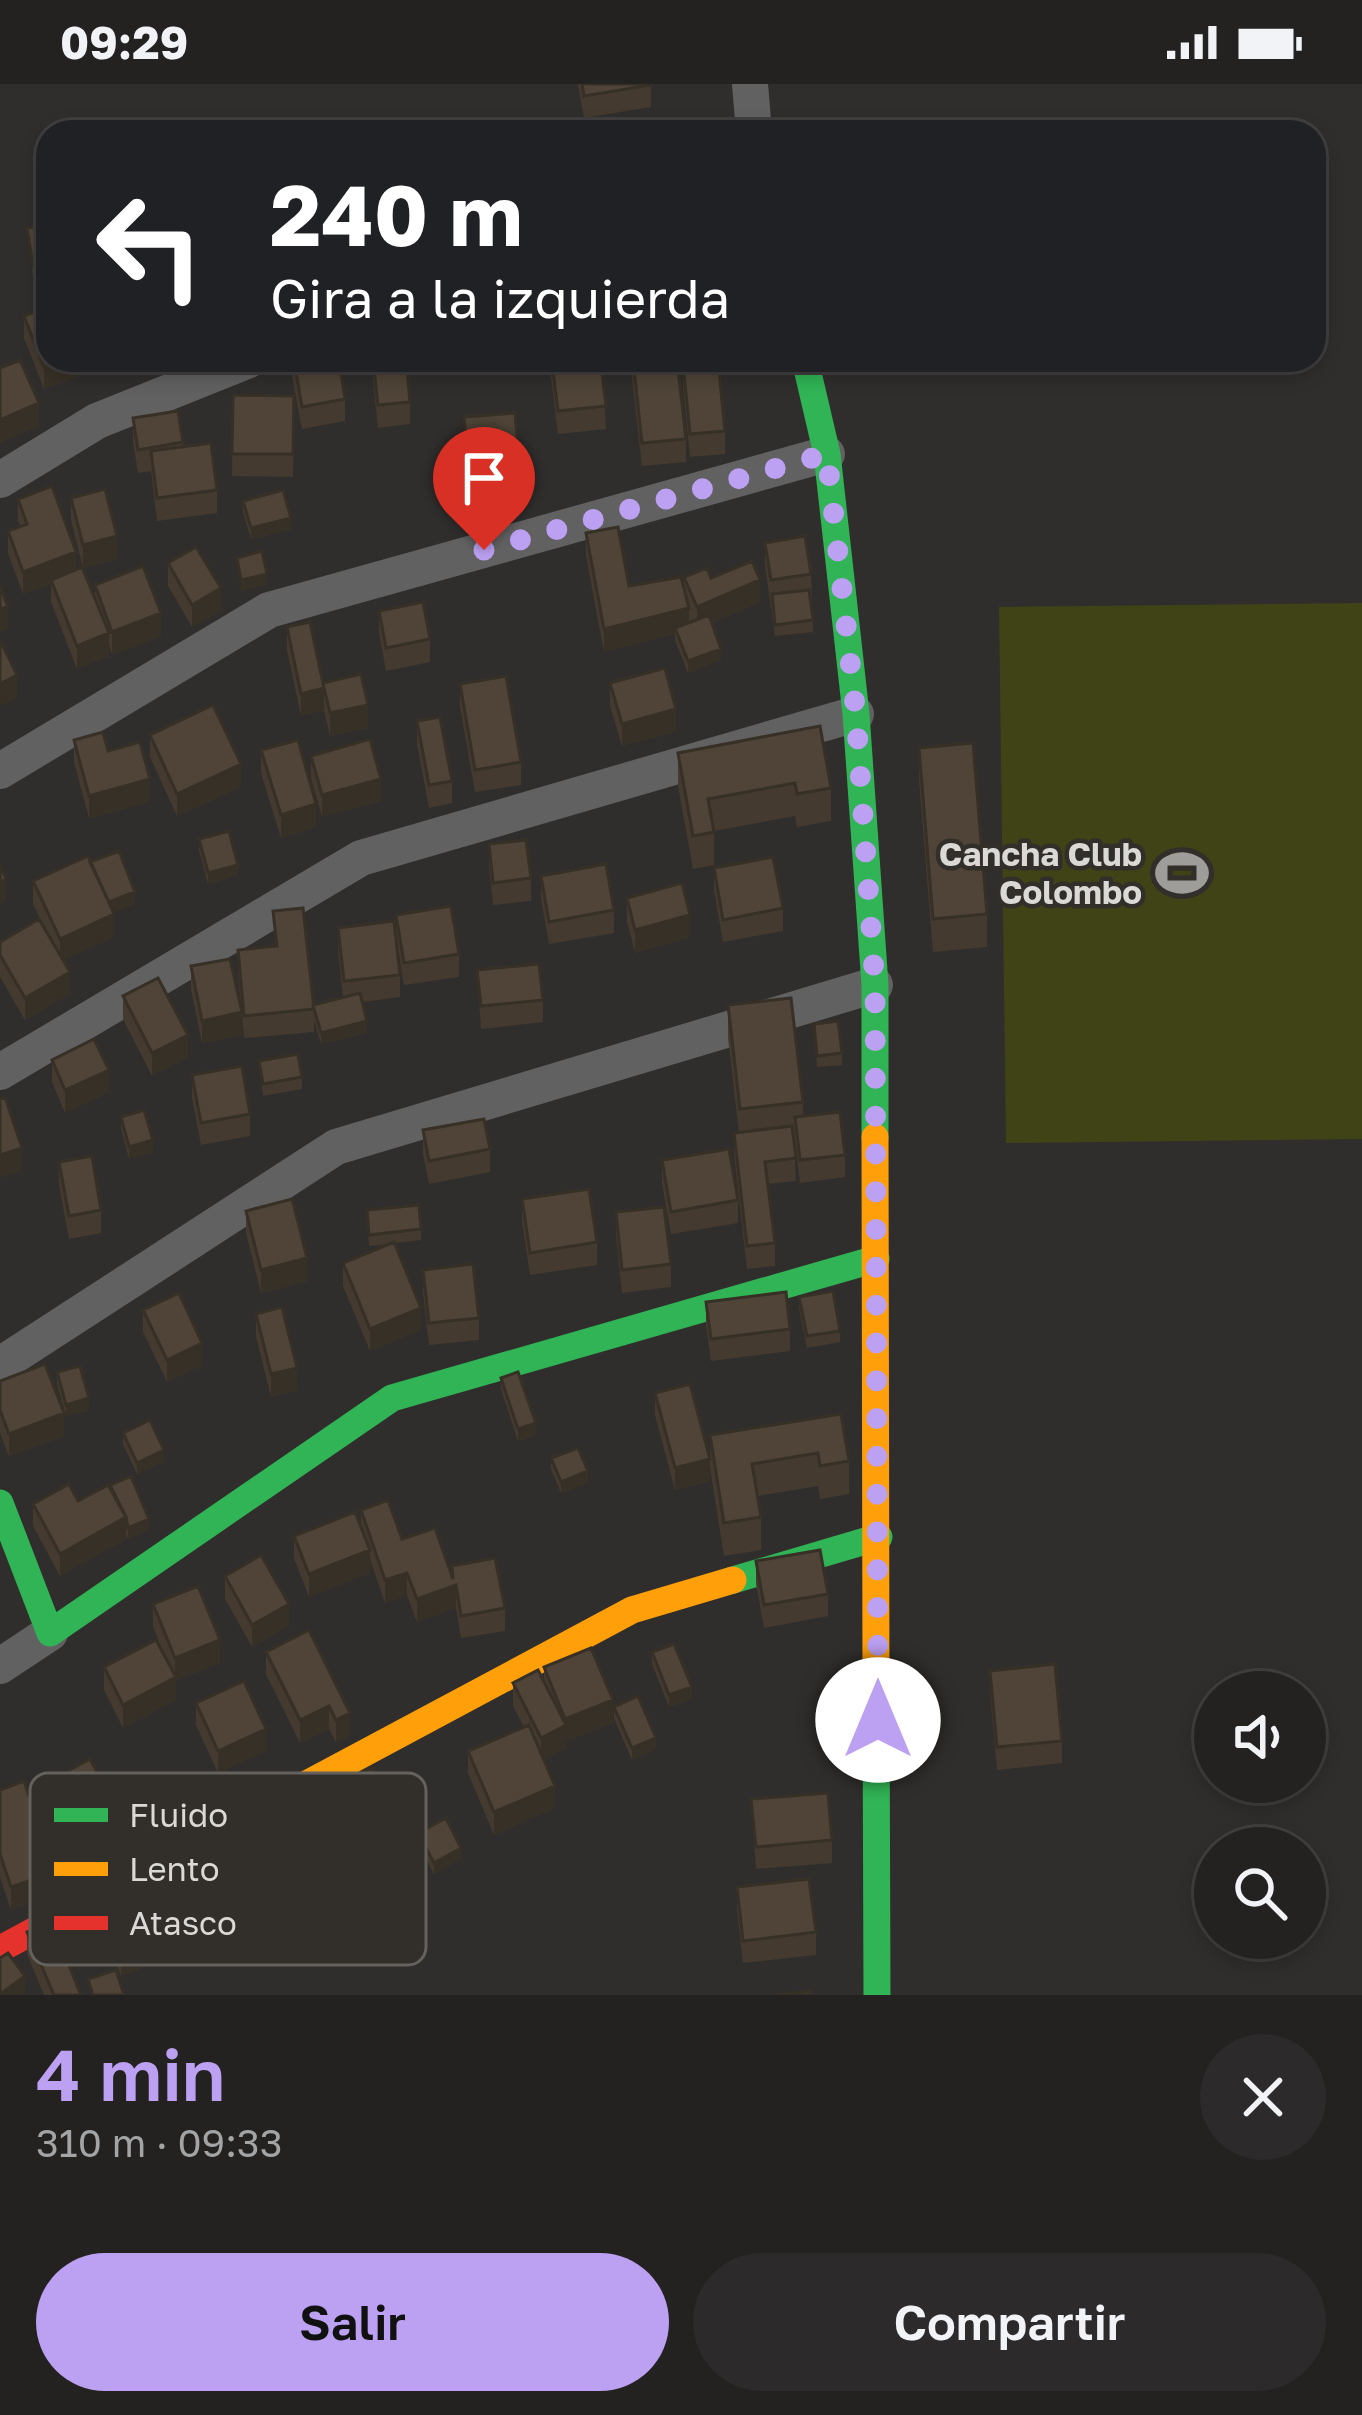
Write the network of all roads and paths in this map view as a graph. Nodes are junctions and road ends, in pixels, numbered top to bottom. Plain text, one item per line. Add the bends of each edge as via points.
1 (750, 84) edge
2 (753, 120) edge
3 (219, 372) edge
4 (808, 372) edge
5 (827, 454) junction
6 (0, 480) edge
7 (856, 714) junction
8 (0, 771) edge
9 (875, 985) junction
10 (0, 1072) edge
11 (876, 1258) junction
12 (0, 1365) edge
13 (0, 1503) edge
14 (879, 1537) junction
15 (50, 1633) junction
16 (0, 1666) edge
17 (328, 1773) edge
18 (30, 1933) edge
19 (0, 1949) edge
20 (877, 1995) edge

1 - 2 street
3 - 6 street via 97,421
4 - 5 street
5 - 7 street
5 - 8 street via 269,610
7 - 9 street
7 - 10 street via 361,858
9 - 11 street
9 - 12 street via 336,1147
11 - 14 street
11 - 15 street via 392,1398
13 - 15 street
14 - 17 street via 632,1610
14 - 20 street
15 - 16 street
18 - 19 street

